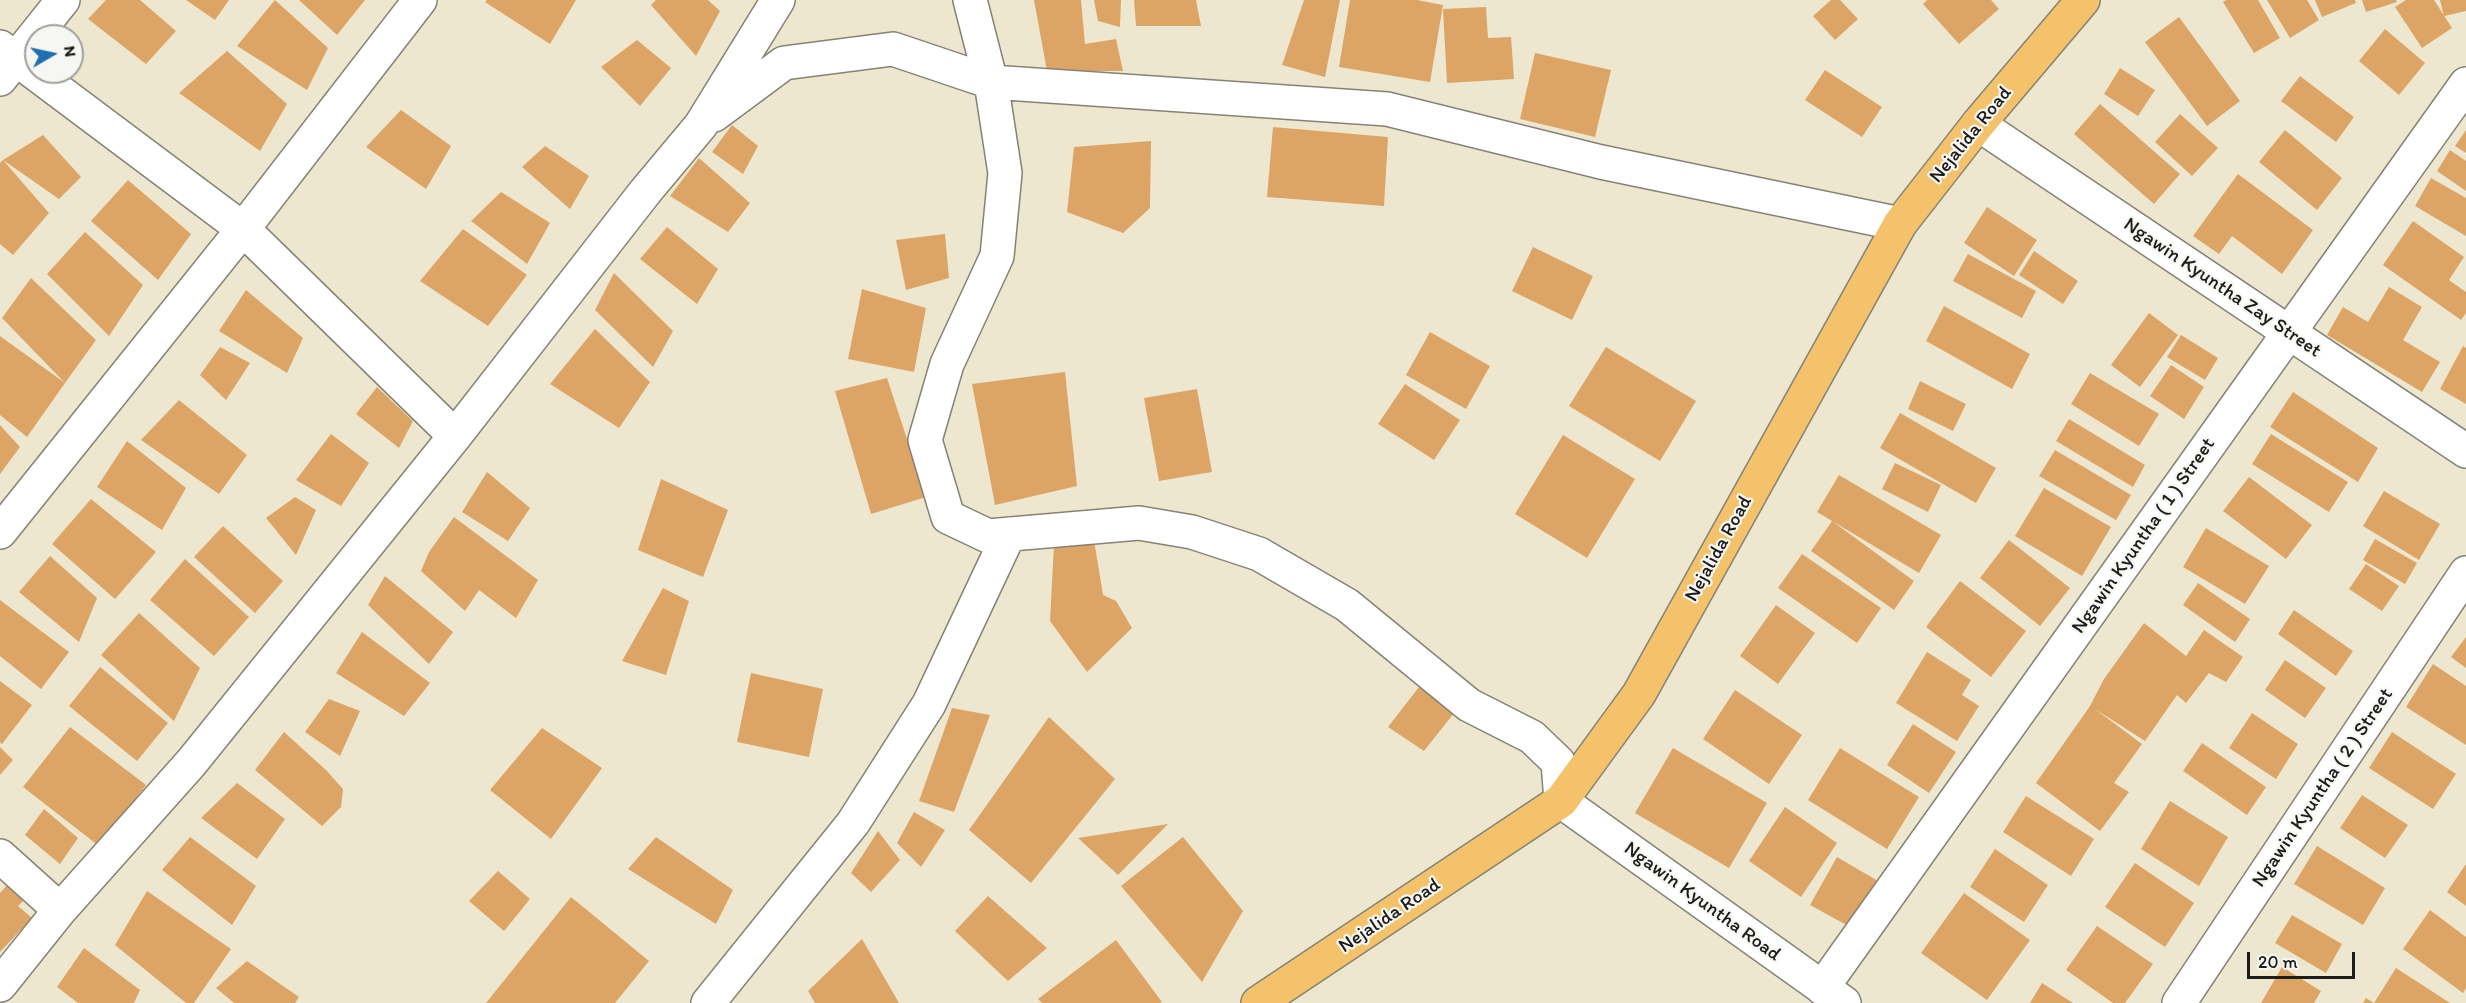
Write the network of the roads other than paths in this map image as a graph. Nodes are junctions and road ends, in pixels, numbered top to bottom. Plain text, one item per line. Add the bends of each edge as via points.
1 (63, 0) edge
2 (420, 0) edge
3 (778, 0) edge
4 (970, 0) edge
5 (2083, 0) edge
6 (5, 62) edge
7 (991, 82) junction
8 (2466, 84) edge
9 (1978, 124) junction
10 (700, 125) junction
11 (1900, 224) junction
12 (243, 230) junction
13 (2289, 333) junction
14 (455, 436) junction
15 (2466, 451) edge
16 (0, 532) edge
17 (1009, 534) junction
18 (2466, 573) edge
19 (1561, 801) junction
20 (0, 856) edge
21 (60, 910) junction
22 (0, 985) edge
23 (1833, 996) edge
24 (708, 1003) edge
25 (1258, 1003) edge
26 (2179, 1003) edge

1 - 6 street
2 - 12 street
3 - 10 street
4 - 7 street
5 - 9 main road, Nejalida Road
6 - 12 street
7 - 10 street via 893,49 784,63
7 - 11 street via 1387,109 1601,162
7 - 17 street via 1005,173 997,256 947,364 925,441 948,517 988,536
8 - 13 street, Ngawin Kyuntha ( 1 ) Street
9 - 11 main road, Nejalida Road
9 - 13 street, Ngawin Kyuntha Zay Street
10 - 14 street
11 - 19 main road, Nejalida Road via 1639,694
12 - 14 street
12 - 16 street
13 - 15 street, Ngawin Kyuntha Zay Street
13 - 23 street, Ngawin Kyuntha ( 1 ) Street
14 - 21 street via 191,763
17 - 19 street via 1139,523 1192,532 1259,554 1347,605 1469,705 1532,737 1558,762
17 - 24 street via 929,704 853,823
18 - 26 street, Ngawin Kyuntha ( 2 ) Street
19 - 23 street, Ngawin Kyuntha Road
19 - 25 main road, Nejalida Road
20 - 21 street
21 - 22 street

